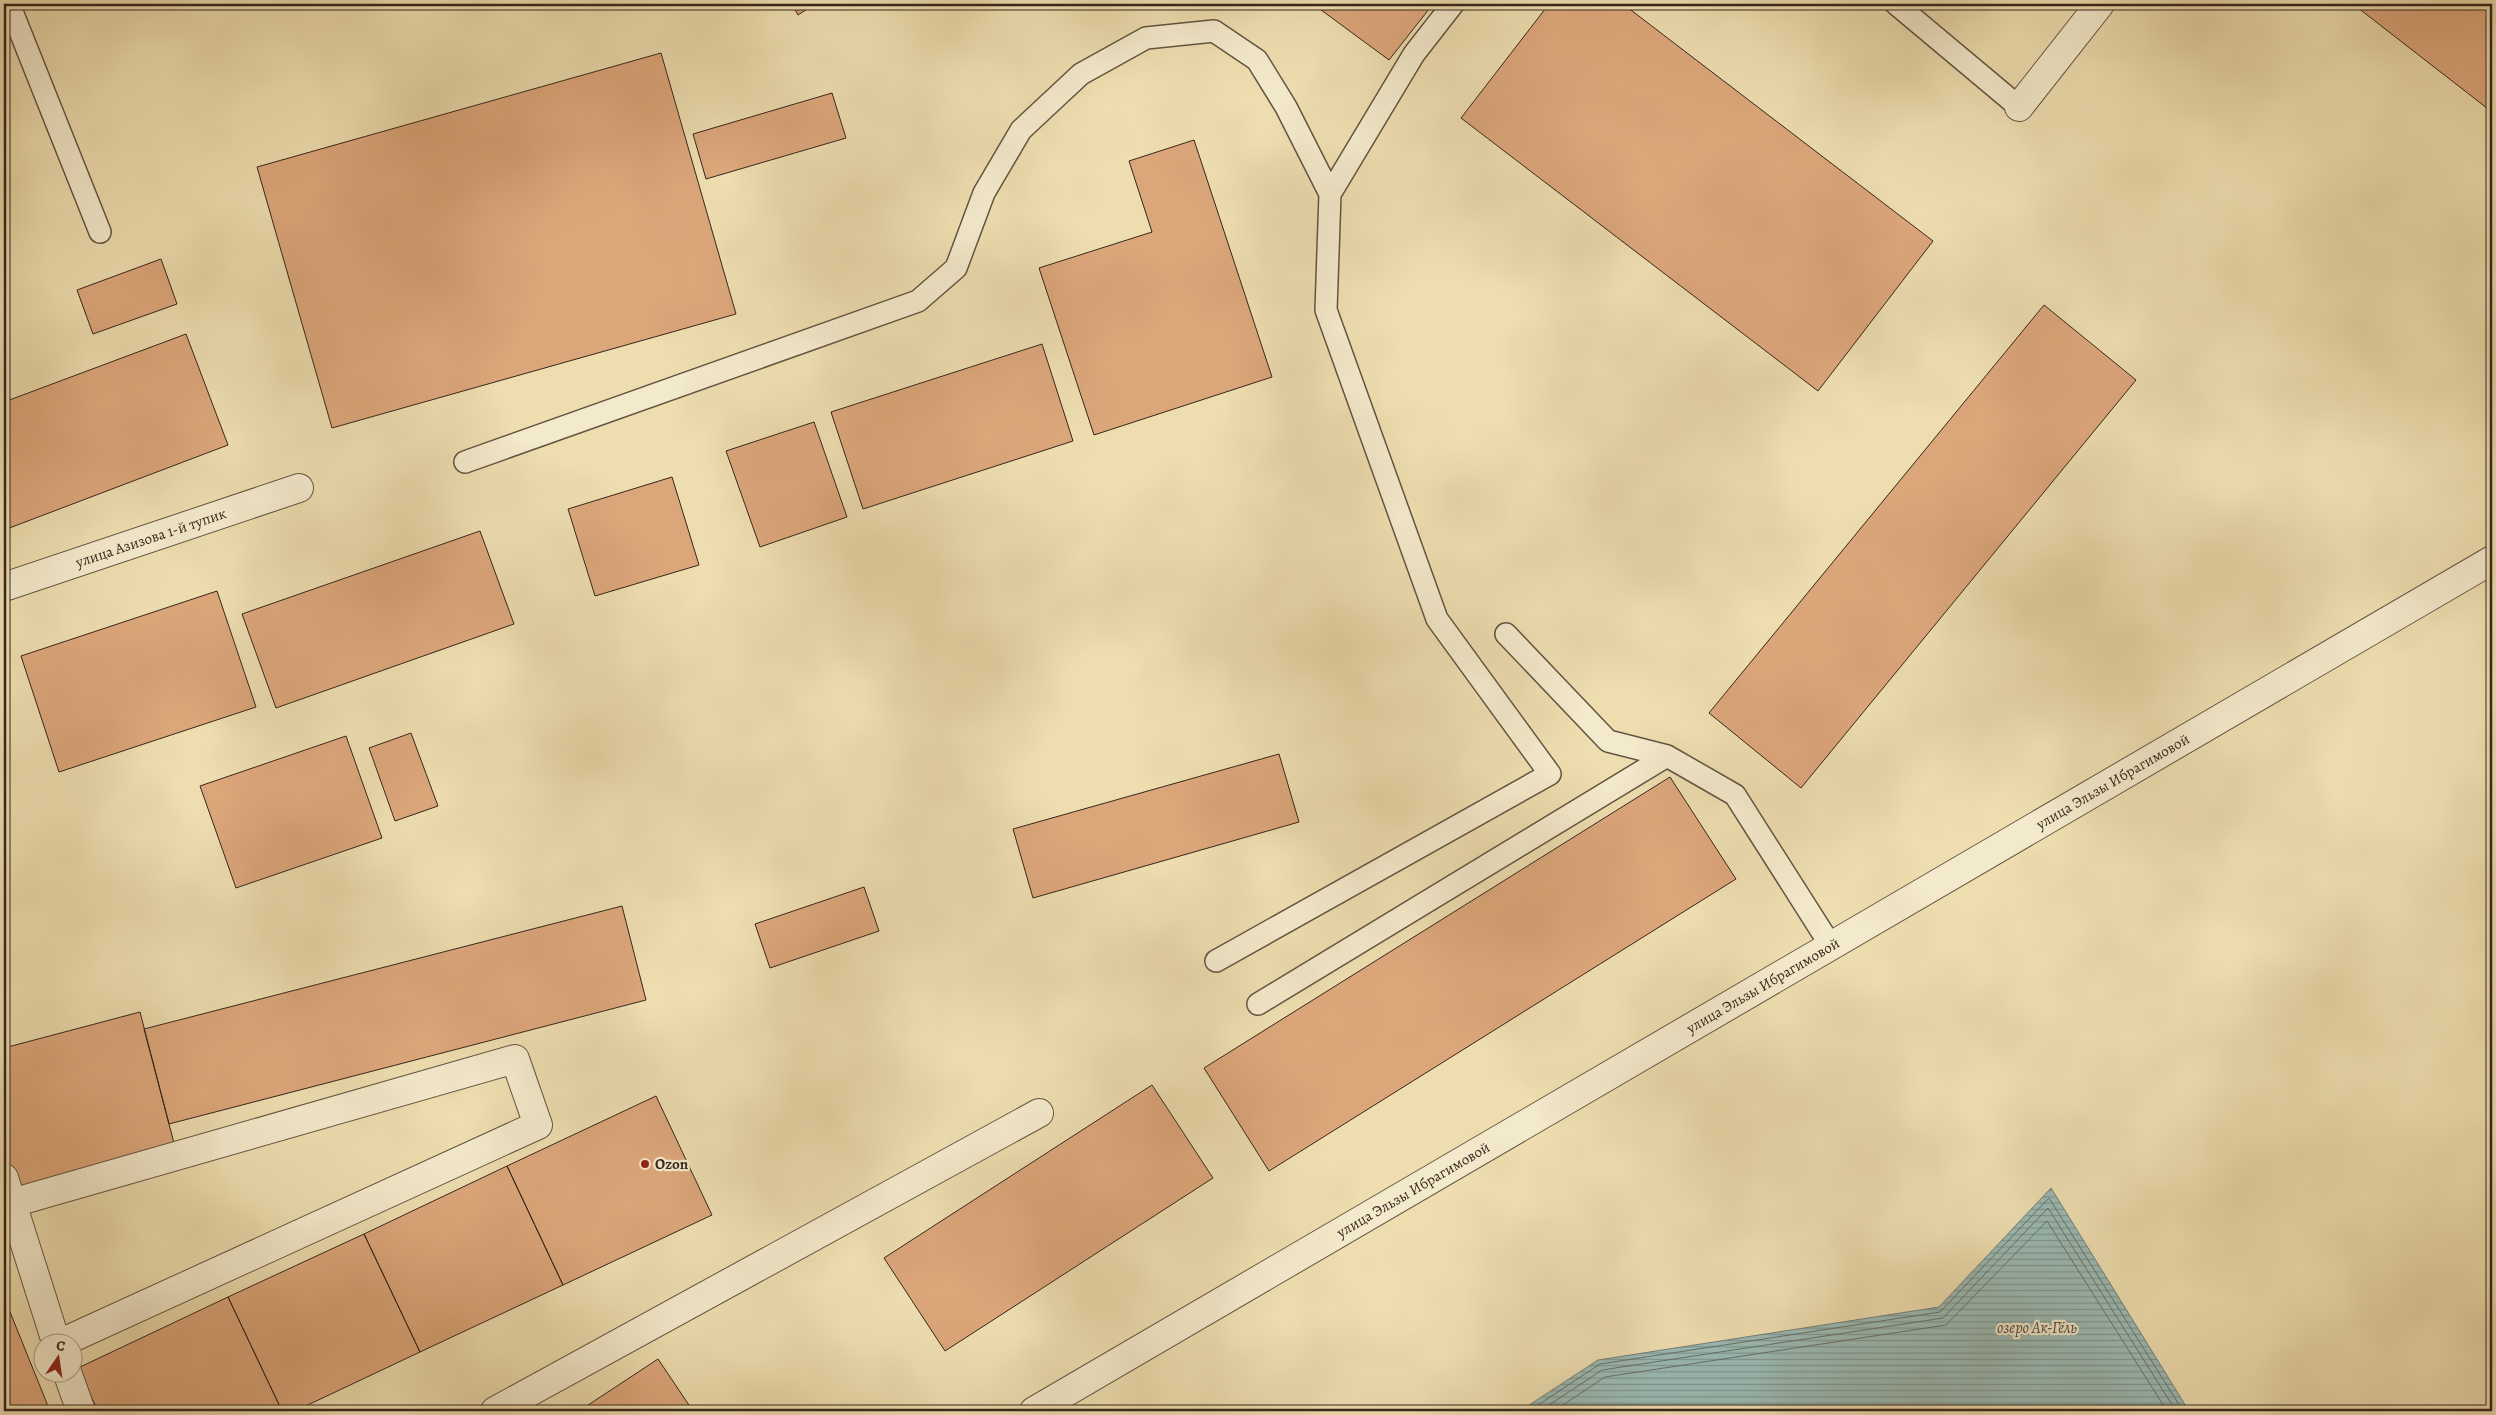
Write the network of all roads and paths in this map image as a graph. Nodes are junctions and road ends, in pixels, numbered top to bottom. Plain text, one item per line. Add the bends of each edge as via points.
1 (9, 4) edge
2 (1453, 4) edge
3 (1896, 4) edge
4 (2100, 4) edge
5 (2019, 107) joint
6 (1330, 194) junction
7 (100, 232) dead end
8 (465, 462) dead end
9 (299, 488) dead end
10 (2492, 560) edge
11 (4, 587) edge
12 (1506, 634) dead end
13 (1667, 756) junction
14 (1831, 946) junction
15 (1216, 961) dead end
16 (1258, 1004) dead end
17 (1039, 1113) dead end
18 (4, 1178) edge
19 (12, 1203) junction
20 (53, 1332) edge
21 (82, 1333) edge
22 (71, 1382) edge
23 (81, 1411) edge
24 (495, 1411) edge
25 (1034, 1411) edge

1 - 7 lane
2 - 6 lane via 1414,54
3 - 5 lane
4 - 5 street
6 - 8 lane via 1286,107 1257,60 1214,31 1146,38 1081,74 1021,130 984,193 956,268 918,301
6 - 15 lane via 1326,310 1437,620 1550,774
9 - 11 street, улица Азизова 1-й тупик
10 - 14 street, улица Эльзы Ибрагимовой
12 - 13 lane via 1608,741
13 - 14 lane via 1735,795
13 - 16 lane
14 - 25 street, улица Эльзы Ибрагимовой
17 - 24 street
18 - 19 street
19 - 20 street
19 - 21 street via 516,1059 538,1125
22 - 23 street

